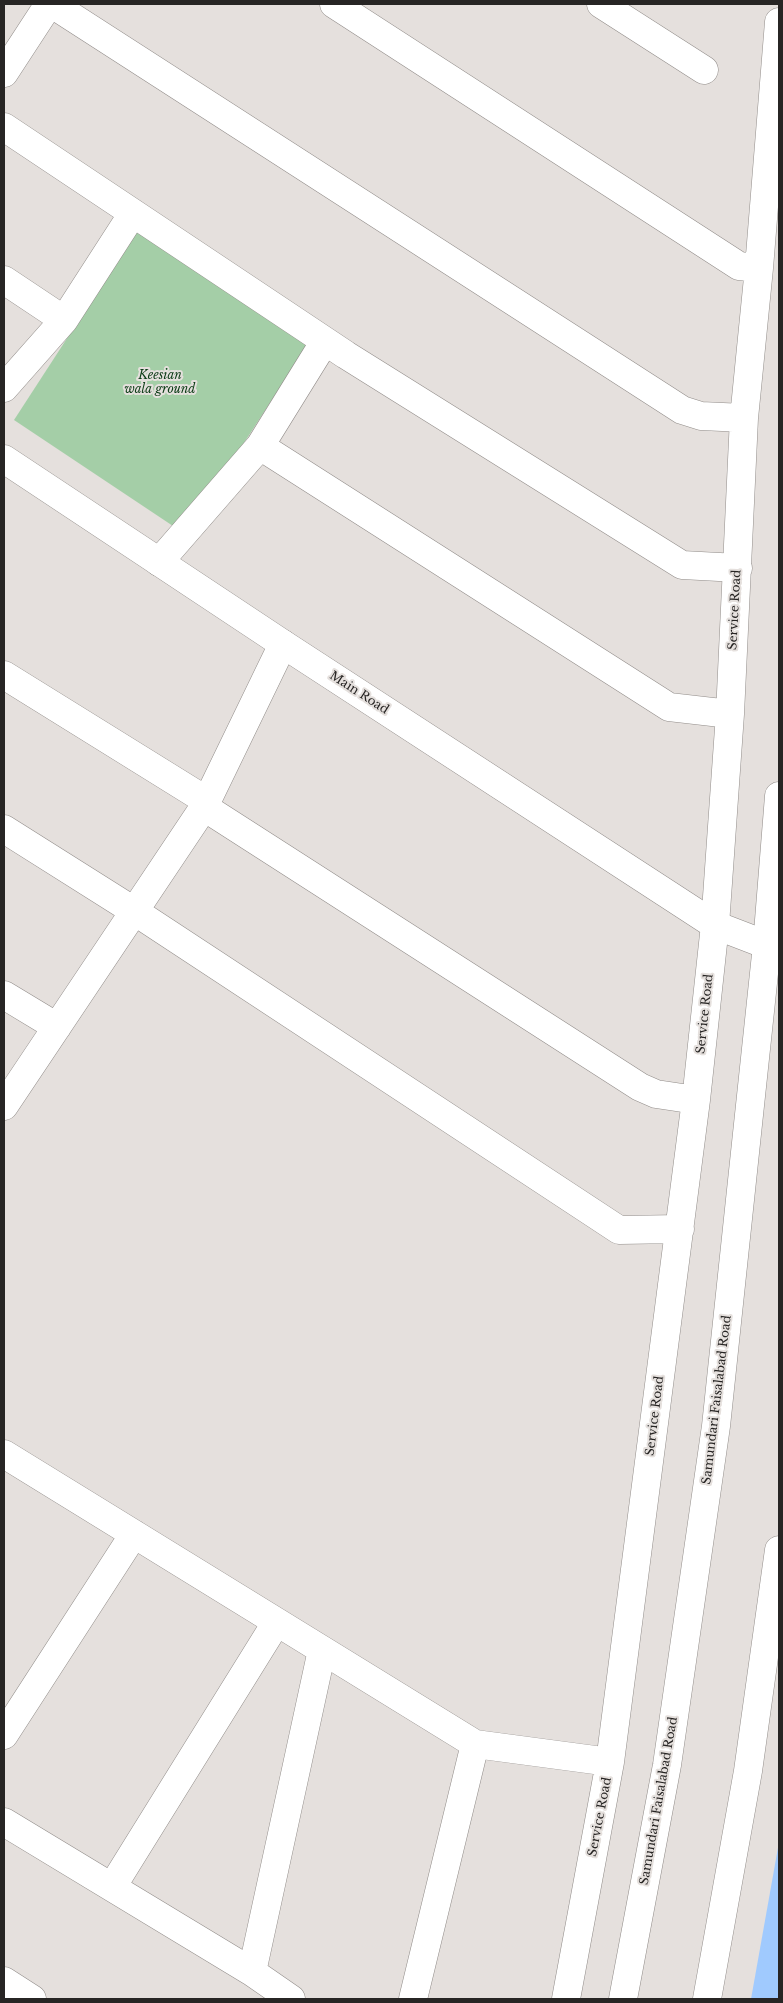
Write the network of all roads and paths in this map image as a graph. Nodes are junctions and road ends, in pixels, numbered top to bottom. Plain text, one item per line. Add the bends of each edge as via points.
1 (50, 4) edge
2 (601, 4) edge
3 (341, 6) edge
4 (779, 22) edge
5 (704, 70) dead end
6 (4, 73) edge
7 (4, 127) edge
8 (133, 213) junction
9 (760, 268) junction
10 (4, 280) edge
11 (64, 320) junction
12 (325, 341) junction
13 (4, 388) edge
14 (744, 418) junction
15 (260, 446) junction
16 (4, 459) edge
17 (159, 562) junction
18 (738, 568) junction
19 (283, 644) junction
20 (4, 675) edge
21 (730, 714) junction
22 (779, 796) edge
23 (205, 804) junction
24 (4, 829) edge
25 (134, 911) junction
26 (715, 925) junction
27 (766, 945) junction
28 (4, 994) edge
29 (57, 1027) junction
30 (696, 1100) junction
31 (4, 1106) edge
32 (680, 1229) junction
33 (6, 1460) edge
34 (134, 1534) junction
35 (779, 1550) edge
36 (276, 1622) junction
37 (322, 1650) junction
38 (4, 1734) edge
39 (475, 1744) junction
40 (610, 1762) junction
41 (4, 1822) edge
42 (112, 1887) junction
43 (252, 1972) junction
44 (4, 1981) edge
45 (32, 1999) edge
46 (290, 1999) edge
47 (413, 1999) edge
48 (566, 1999) edge
49 (622, 1999) edge
50 (707, 1999) edge

1 - 6 street
1 - 14 street via 682,410 702,416
2 - 5 street
3 - 9 street via 739,266
4 - 9 street, Service Road
7 - 8 street
8 - 11 street
8 - 12 street
9 - 14 street, Service Road
10 - 11 street
11 - 13 street
12 - 15 street
12 - 18 street via 682,565
14 - 18 street, Service Road
15 - 17 street
15 - 21 street via 669,707
16 - 17 street, Main Road
17 - 19 street, Main Road
18 - 21 street, Service Road
19 - 23 street
19 - 26 street, Main Road
20 - 23 street
21 - 26 street, Service Road
22 - 27 street, Samundari Faisalabad Road
23 - 25 street
23 - 30 street via 640,1087 656,1094
24 - 25 street
25 - 29 street
25 - 32 street via 619,1230
26 - 27 street, Main Road
26 - 30 street, Service Road
27 - 49 street, Samundari Faisalabad Road via 716,1426 667,1765
28 - 29 street
29 - 31 street
30 - 32 street, Service Road
32 - 40 street, Service Road
33 - 34 street
34 - 36 street
34 - 38 street
35 - 50 street via 748,1772
36 - 37 street
36 - 42 street
37 - 39 street
37 - 43 street
39 - 40 street
39 - 47 street
40 - 48 street, Service Road
41 - 42 street
42 - 43 street
43 - 46 street
44 - 45 street

